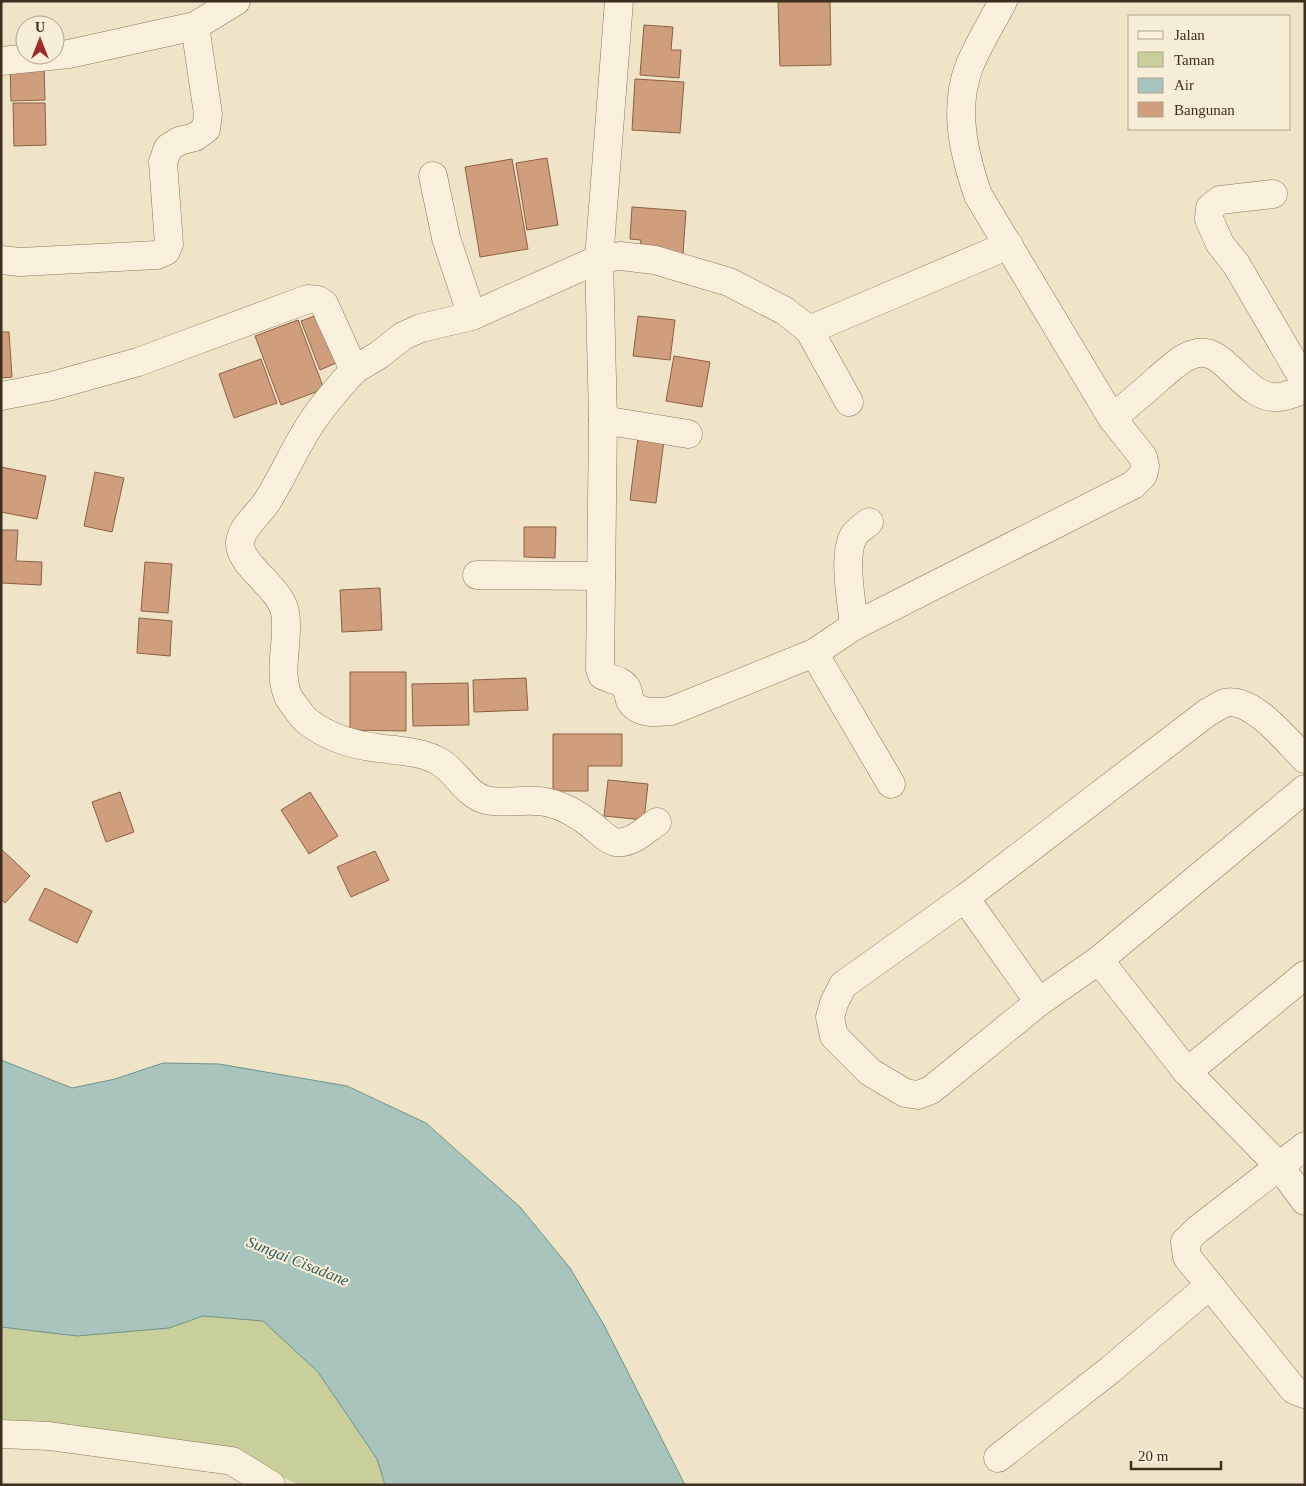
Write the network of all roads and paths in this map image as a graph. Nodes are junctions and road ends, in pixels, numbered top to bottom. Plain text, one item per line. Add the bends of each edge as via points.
1 (236, 1) edge
2 (619, 1) edge
3 (1003, 1) edge
4 (196, 26) junction
5 (1, 61) edge
6 (434, 176) dead end
7 (1273, 194) dead end
8 (1009, 245) junction
9 (599, 259) junction
10 (1, 260) edge
11 (472, 316) junction
12 (809, 330) junction
13 (354, 370) junction
14 (1305, 382) edge
15 (1305, 389) edge
16 (1, 396) edge
17 (849, 402) dead end
18 (1112, 418) junction
19 (603, 420) junction
20 (688, 434) dead end
21 (870, 522) dead end
22 (477, 575) dead end
23 (601, 576) junction
24 (854, 626) junction
25 (814, 653) junction
26 (1305, 760) edge
27 (891, 784) dead end
28 (1305, 789) edge
29 (657, 822) dead end
30 (965, 898) junction
31 (1100, 960) junction
32 (1305, 975) edge
33 (1039, 1002) junction
34 (1187, 1072) junction
35 (1305, 1146) edge
36 (1279, 1166) junction
37 (1305, 1201) edge
38 (1210, 1285) junction
39 (1305, 1394) edge
40 (1, 1434) edge
41 (998, 1458) dead end
42 (271, 1485) edge

1 - 4 street
2 - 9 street
3 - 8 street via 969,67 961,103 962,137 978,195
4 - 5 street via 69,54
4 - 10 street via 208,114 206,128 195,137 168,148 163,162 166,251 156,255 20,262
6 - 11 street via 446,238
7 - 14 street via 1220,200 1210,208 1209,219 1220,244 1236,264
8 - 12 street
8 - 18 street
9 - 11 street
9 - 12 street via 620,256 655,260 729,282 785,310
9 - 19 street
11 - 13 street via 403,336
12 - 17 street
13 - 16 street via 324,304 308,298 138,362 52,386
13 - 29 street via 315,417 267,502 242,531 241,550 277,595 285,611 283,676 288,696 306,720 335,738 374,748 416,753 440,762 469,791 484,800 549,802 567,809 614,842 637,837
15 - 18 street via 1278,397 1262,394 1210,353 1195,353 1181,360
18 - 24 street via 1143,457 1143,475 1133,485
19 - 20 street
19 - 23 street
21 - 24 street via 855,533 850,545 848,563
22 - 23 street
23 - 25 street via 602,674 618,680 627,688 630,702 650,713 671,711
24 - 25 street
25 - 27 street
26 - 30 street via 1263,716 1243,705 1226,703 1208,712
28 - 31 street
30 - 33 street
30 - 33 street via 842,985 830,1017 834,1036 870,1072 905,1093 918,1095 931,1090
31 - 33 street
31 - 34 street
32 - 34 street
34 - 36 street
35 - 36 street
36 - 37 street
36 - 38 street via 1185,1242 1187,1257
38 - 39 street via 1294,1390
38 - 41 street via 1110,1370
40 - 42 street via 49,1436 232,1461

